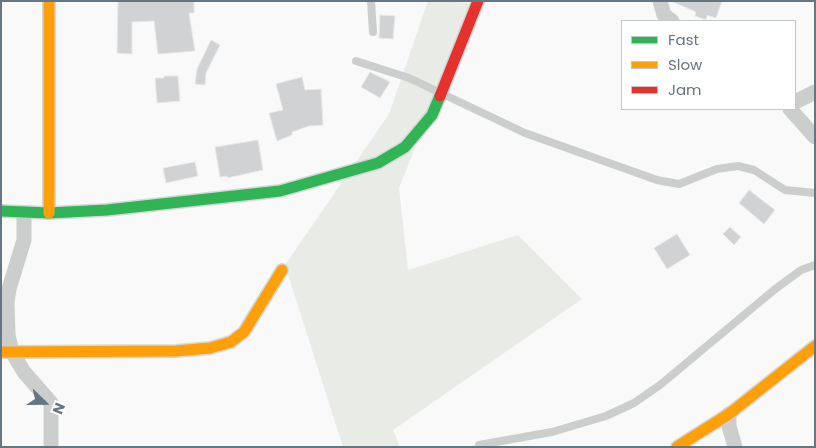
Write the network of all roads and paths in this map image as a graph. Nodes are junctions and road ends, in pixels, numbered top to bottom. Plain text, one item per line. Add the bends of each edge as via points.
1 (49, 1) edge
2 (371, 1) edge
3 (478, 1) edge
4 (652, 1) edge
5 (665, 13) edge
6 (374, 32) dead end
7 (356, 61) dead end
8 (815, 92) edge
9 (442, 93) junction
10 (796, 102) edge
11 (791, 110) edge
12 (815, 137) edge
13 (815, 193) edge
14 (1, 211) edge
15 (24, 213) junction
16 (50, 213) junction
17 (815, 264) edge
18 (282, 270) dead end
19 (815, 346) edge
20 (6, 352) edge
21 (729, 414) junction
22 (479, 444) dead end
23 (51, 447) edge
24 (677, 447) edge
25 (734, 447) edge

1 - 16 street
2 - 6 lane
3 - 9 street
4 - 5 street
7 - 9 lane
8 - 10 street
9 - 13 lane via 525,133 657,180 679,184 717,169 738,166 754,170 785,190
9 - 16 street via 432,115 405,147 378,163 356,170 280,191
11 - 12 street
14 - 15 street
15 - 16 street
15 - 20 street via 24,240 7,302
17 - 22 lane via 774,290 634,403 606,416 552,432
18 - 20 street via 244,332 230,342 210,348
19 - 21 street
20 - 23 street via 51,403
21 - 24 street
21 - 25 street

